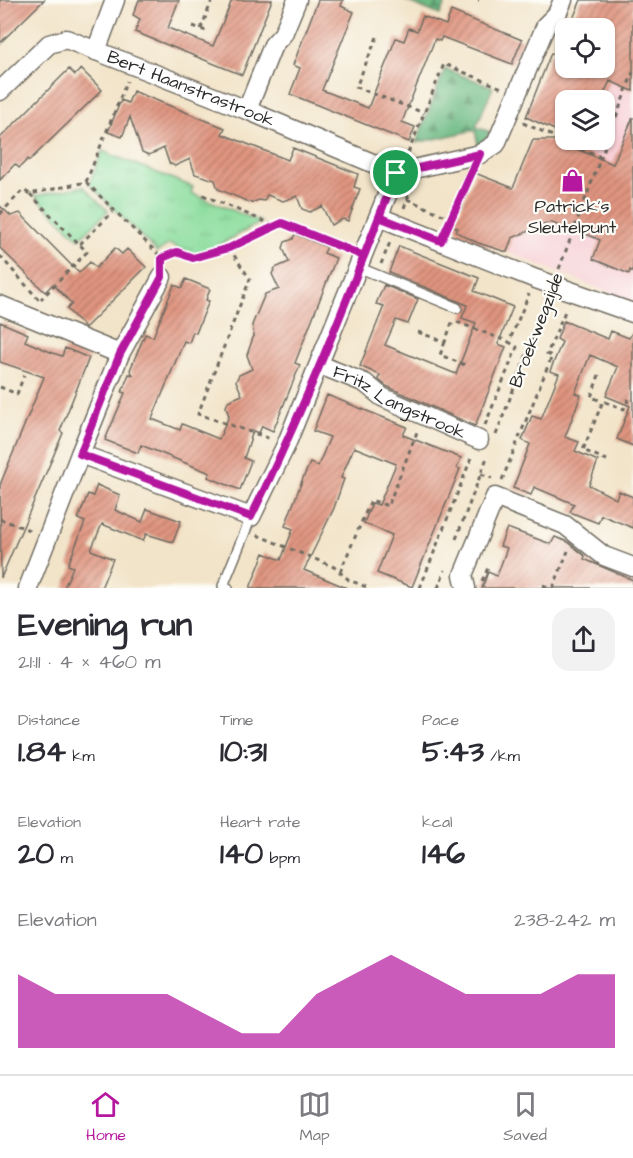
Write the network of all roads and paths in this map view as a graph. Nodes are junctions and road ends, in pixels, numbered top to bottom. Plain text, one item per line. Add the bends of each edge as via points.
1 (115, 0) edge
2 (213, 0) edge
3 (297, 0) edge
4 (563, 0) edge
5 (193, 26) dead end
6 (201, 29) junction
7 (209, 32) dead end
8 (377, 37) dead end
9 (96, 51) junction
10 (133, 66) junction
11 (633, 72) edge
12 (632, 82) edge
13 (0, 91) edge
14 (516, 94) junction
15 (247, 110) junction
16 (424, 113) junction
17 (508, 117) junction
18 (480, 154) junction
19 (601, 157) junction
20 (399, 172) junction
21 (86, 182) junction
22 (388, 192) junction
23 (30, 194) junction
24 (203, 195) dead end
25 (113, 212) junction
26 (0, 214) edge
27 (379, 217) junction
28 (450, 218) junction
29 (275, 226) junction
30 (441, 241) junction
31 (80, 244) junction
32 (229, 248) junction
33 (0, 256) edge
34 (162, 258) junction
35 (362, 262) junction
36 (162, 277) joint
37 (553, 285) junction
38 (574, 290) junction
39 (41, 299) junction
40 (0, 305) edge
41 (457, 308) joint
42 (633, 313) edge
43 (34, 319) junction
44 (453, 320) junction
45 (418, 332) dead end
46 (445, 342) junction
47 (509, 342) dead end
48 (120, 354) junction
49 (320, 365) junction
50 (465, 365) dead end
51 (24, 375) dead end
52 (599, 375) dead end
53 (0, 387) edge
54 (633, 400) edge
55 (603, 401) junction
56 (423, 416) junction
57 (488, 444) junction
58 (286, 445) junction
59 (80, 454) junction
60 (607, 460) dead end
61 (498, 489) junction
62 (251, 517) junction
63 (0, 519) edge
64 (575, 533) junction
65 (49, 538) junction
66 (453, 546) dead end
67 (446, 567) dead end
68 (633, 567) edge
69 (340, 572) junction
70 (543, 585) dead end
71 (28, 588) edge
72 (228, 588) edge
73 (369, 588) edge
74 (438, 588) edge
75 (466, 588) edge
76 (552, 588) edge

1 - 9 street
2 - 6 path
3 - 15 street via 283,34 273,45
4 - 14 street via 546,25
5 - 6 path
6 - 7 path
8 - 16 path via 356,87
9 - 10 street, Bert Haanstrastrook
9 - 13 street, Bert Haanstrastrook via 66,39 49,44
10 - 15 street, Bert Haanstrastrook
10 - 21 path
11 - 12 path, Broekwegzijde
12 - 19 path, Broekwegzijde
14 - 16 path via 444,64
14 - 17 street
15 - 20 street, Bert Haanstrastrook
16 - 20 path
17 - 18 street via 496,144
17 - 19 path
18 - 20 street
18 - 28 path
19 - 37 path, Broekwegzijde
20 - 22 street
21 - 23 path
21 - 25 path
22 - 27 street
22 - 28 path
23 - 26 path via 23,190
23 - 31 path
24 - 29 path
25 - 31 path
25 - 34 path
27 - 30 street
27 - 35 street
28 - 30 path
29 - 32 path
29 - 35 path via 282,223
30 - 37 street
31 - 39 path via 87,252
32 - 34 path via 193,258 177,252
32 - 58 path via 250,279 198,414
33 - 39 path
34 - 36 path
35 - 41 lane
35 - 49 street
36 - 48 street
37 - 38 street
37 - 57 path, Broekwegzijde
38 - 42 street
38 - 61 path
39 - 43 path
40 - 43 street
41 - 44 path
43 - 48 street
44 - 46 path
44 - 47 path
45 - 46 path
46 - 50 path via 440,355
48 - 59 street
49 - 56 street, Fritz Langstrook via 365,383 382,397
49 - 58 street
51 - 53 path via 17,394
52 - 55 path via 591,397
54 - 55 path via 628,398 624,409
55 - 60 path via 583,450
56 - 57 street, Fritz Langstrook
56 - 69 path via 388,506 371,500
57 - 66 path, Broekwegzijde
58 - 62 street
59 - 62 street
59 - 65 street
61 - 64 street
61 - 75 street via 463,575
62 - 69 path via 255,534
62 - 72 lane via 223,586
63 - 65 path
64 - 68 street via 604,556
64 - 76 path
65 - 71 street
67 - 74 path
69 - 73 path
70 - 76 path

